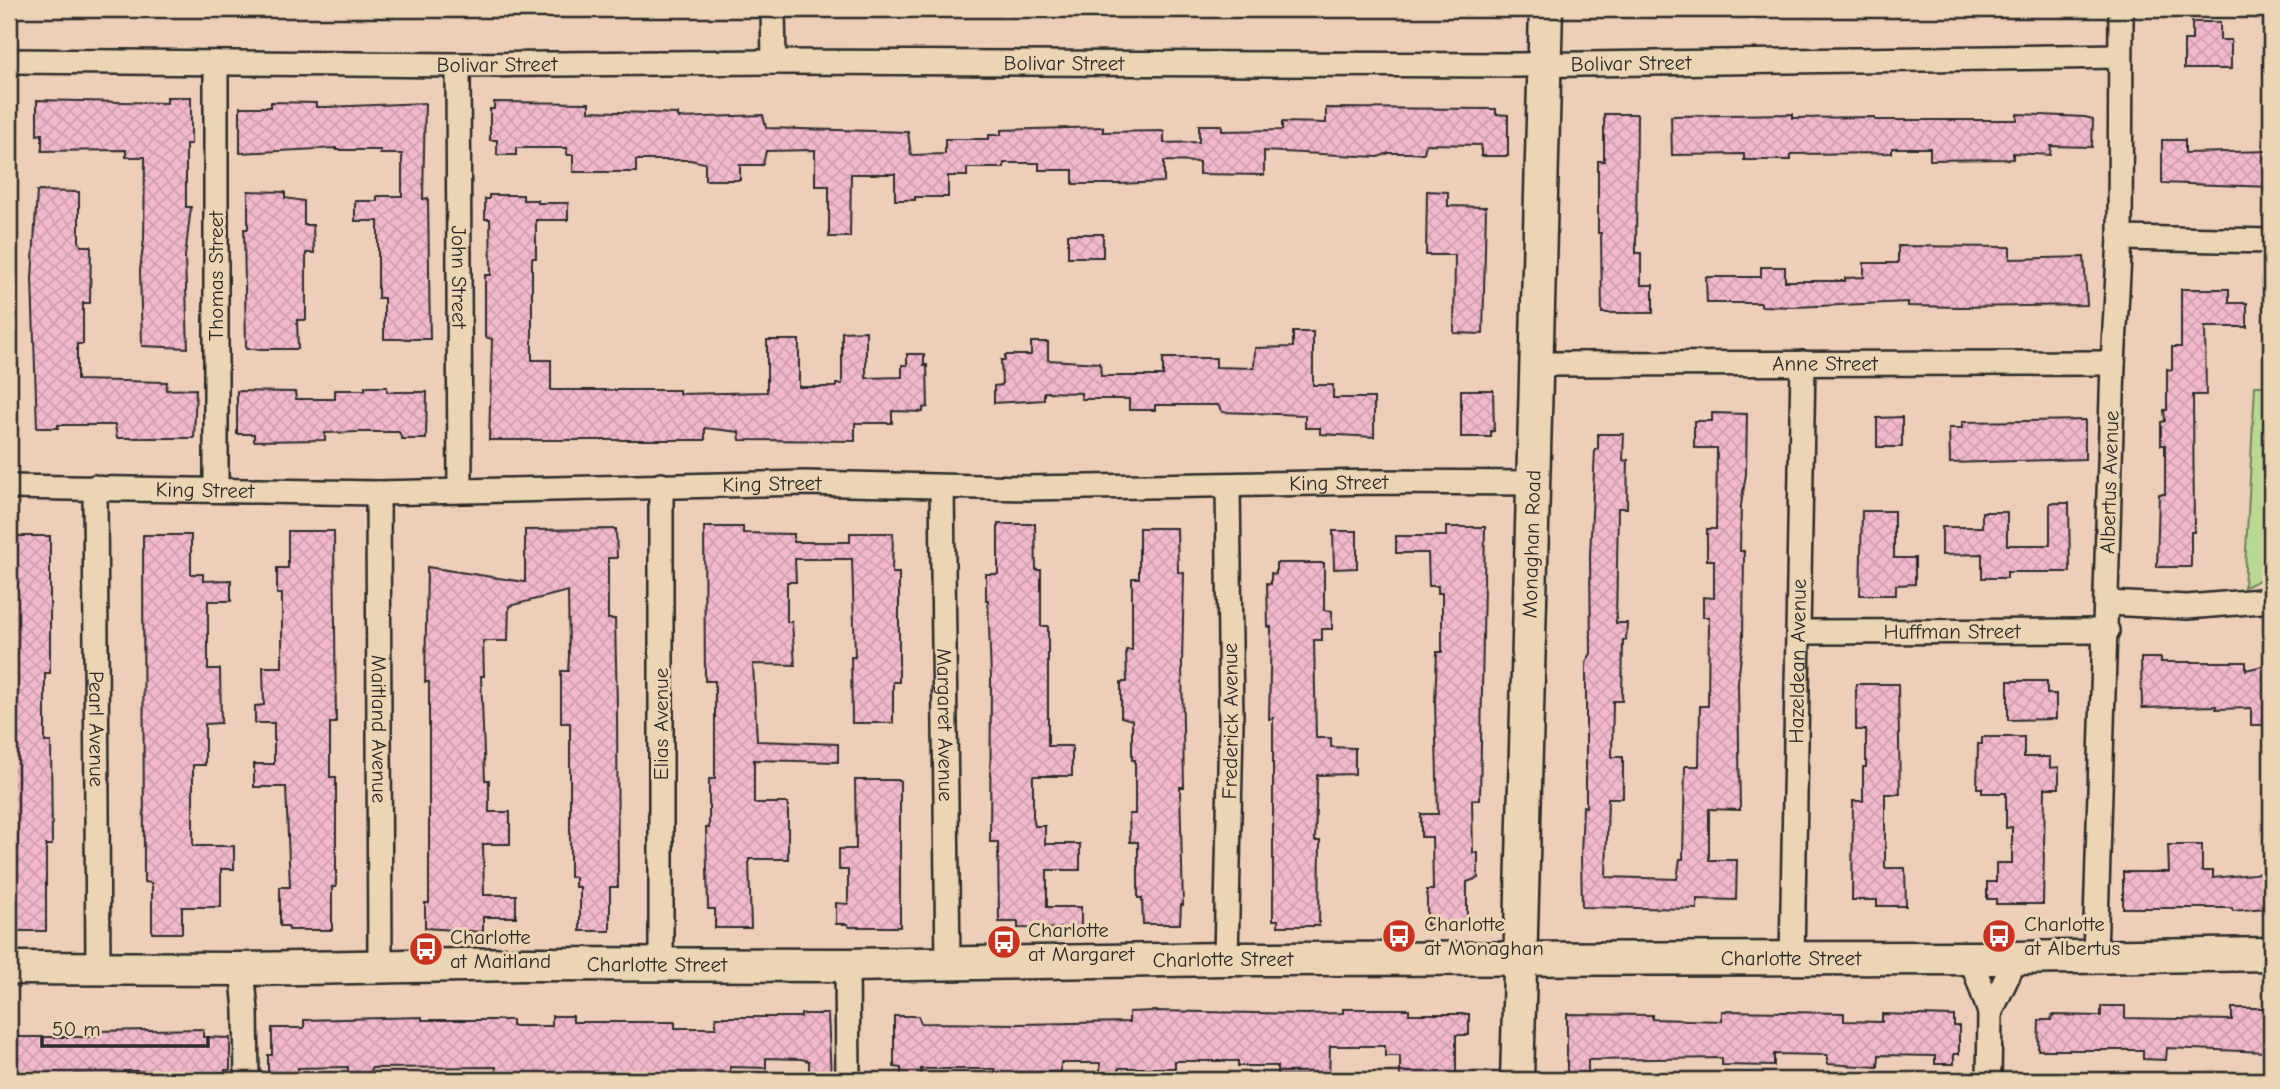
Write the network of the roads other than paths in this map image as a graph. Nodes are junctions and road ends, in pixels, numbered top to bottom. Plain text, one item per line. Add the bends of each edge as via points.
1 (773, 9) edge
2 (1546, 9) edge
3 (2121, 9) edge
4 (2120, 57) junction
5 (9, 61) edge
6 (774, 62) junction
7 (216, 63) junction
8 (1545, 63) junction
9 (458, 65) junction
10 (2120, 238) junction
11 (2271, 241) edge
12 (1803, 363) junction
13 (2113, 363) junction
14 (1536, 364) junction
15 (1534, 483) junction
16 (661, 485) junction
17 (1228, 485) junction
18 (9, 487) edge
19 (95, 487) junction
20 (942, 487) junction
21 (216, 489) junction
22 (460, 489) junction
23 (378, 492) junction
24 (2271, 597) edge
25 (2107, 603) junction
26 (2107, 631) junction
27 (1798, 632) junction
28 (2271, 954) edge
29 (2095, 956) junction
30 (1792, 958) junction
31 (1972, 958) junction
32 (2016, 958) junction
33 (1226, 959) junction
34 (1519, 959) junction
35 (948, 963) junction
36 (661, 964) junction
37 (380, 965) junction
38 (847, 965) junction
39 (9, 968) edge
40 (98, 968) junction
41 (242, 969) junction
42 (1990, 1013) junction
43 (247, 1080) edge
44 (848, 1080) edge
45 (1517, 1080) edge
46 (1989, 1080) edge

1 - 6 street
2 - 8 main road, Monaghan Road
3 - 4 street, Albertus Avenue
4 - 8 street, Bolivar Street
4 - 10 street, Albertus Avenue
5 - 7 street, Bolivar Street
6 - 8 street, Bolivar Street
6 - 9 street, Bolivar Street
7 - 9 street, Bolivar Street
7 - 21 street, Thomas Street
8 - 14 main road, Monaghan Road
9 - 22 street, John Street
10 - 11 street
10 - 13 street, Albertus Avenue
12 - 13 street, Anne Street
12 - 14 street, Anne Street
12 - 27 street, Hazeldean Avenue
13 - 25 street, Albertus Avenue
14 - 15 main road, Monaghan Road
15 - 17 street, King Street
15 - 34 main road, Monaghan Road
16 - 20 street, King Street
16 - 22 street, King Street
16 - 36 street, Elias Avenue
17 - 20 street, King Street
17 - 33 street, Frederick Avenue via 1231,723
18 - 19 street, King Street
19 - 21 street, King Street
19 - 40 street, Pearl Avenue
20 - 35 street, Margaret Avenue
21 - 23 street, King Street
22 - 23 street, King Street
23 - 37 street, Maitland Avenue
24 - 25 street via 2187,607
25 - 26 street, Albertus Avenue
26 - 27 street, Huffman Street
26 - 29 street, Albertus Avenue
27 - 30 street, Hazeldean Avenue
28 - 29 main road, Charlotte Street
29 - 32 main road, Charlotte Street
30 - 31 main road, Charlotte Street
30 - 34 main road, Charlotte Street
31 - 32 main road, Charlotte Street
31 - 42 street
32 - 42 street
33 - 34 main road, Charlotte Street
33 - 35 main road, Charlotte Street
34 - 45 main road, Monaghan Road
35 - 38 main road, Charlotte Street
36 - 37 main road, Charlotte Street
36 - 38 main road, Charlotte Street
37 - 41 main road, Charlotte Street
38 - 44 street
39 - 40 main road, Charlotte Street
40 - 41 main road, Charlotte Street
41 - 43 street
42 - 46 street

